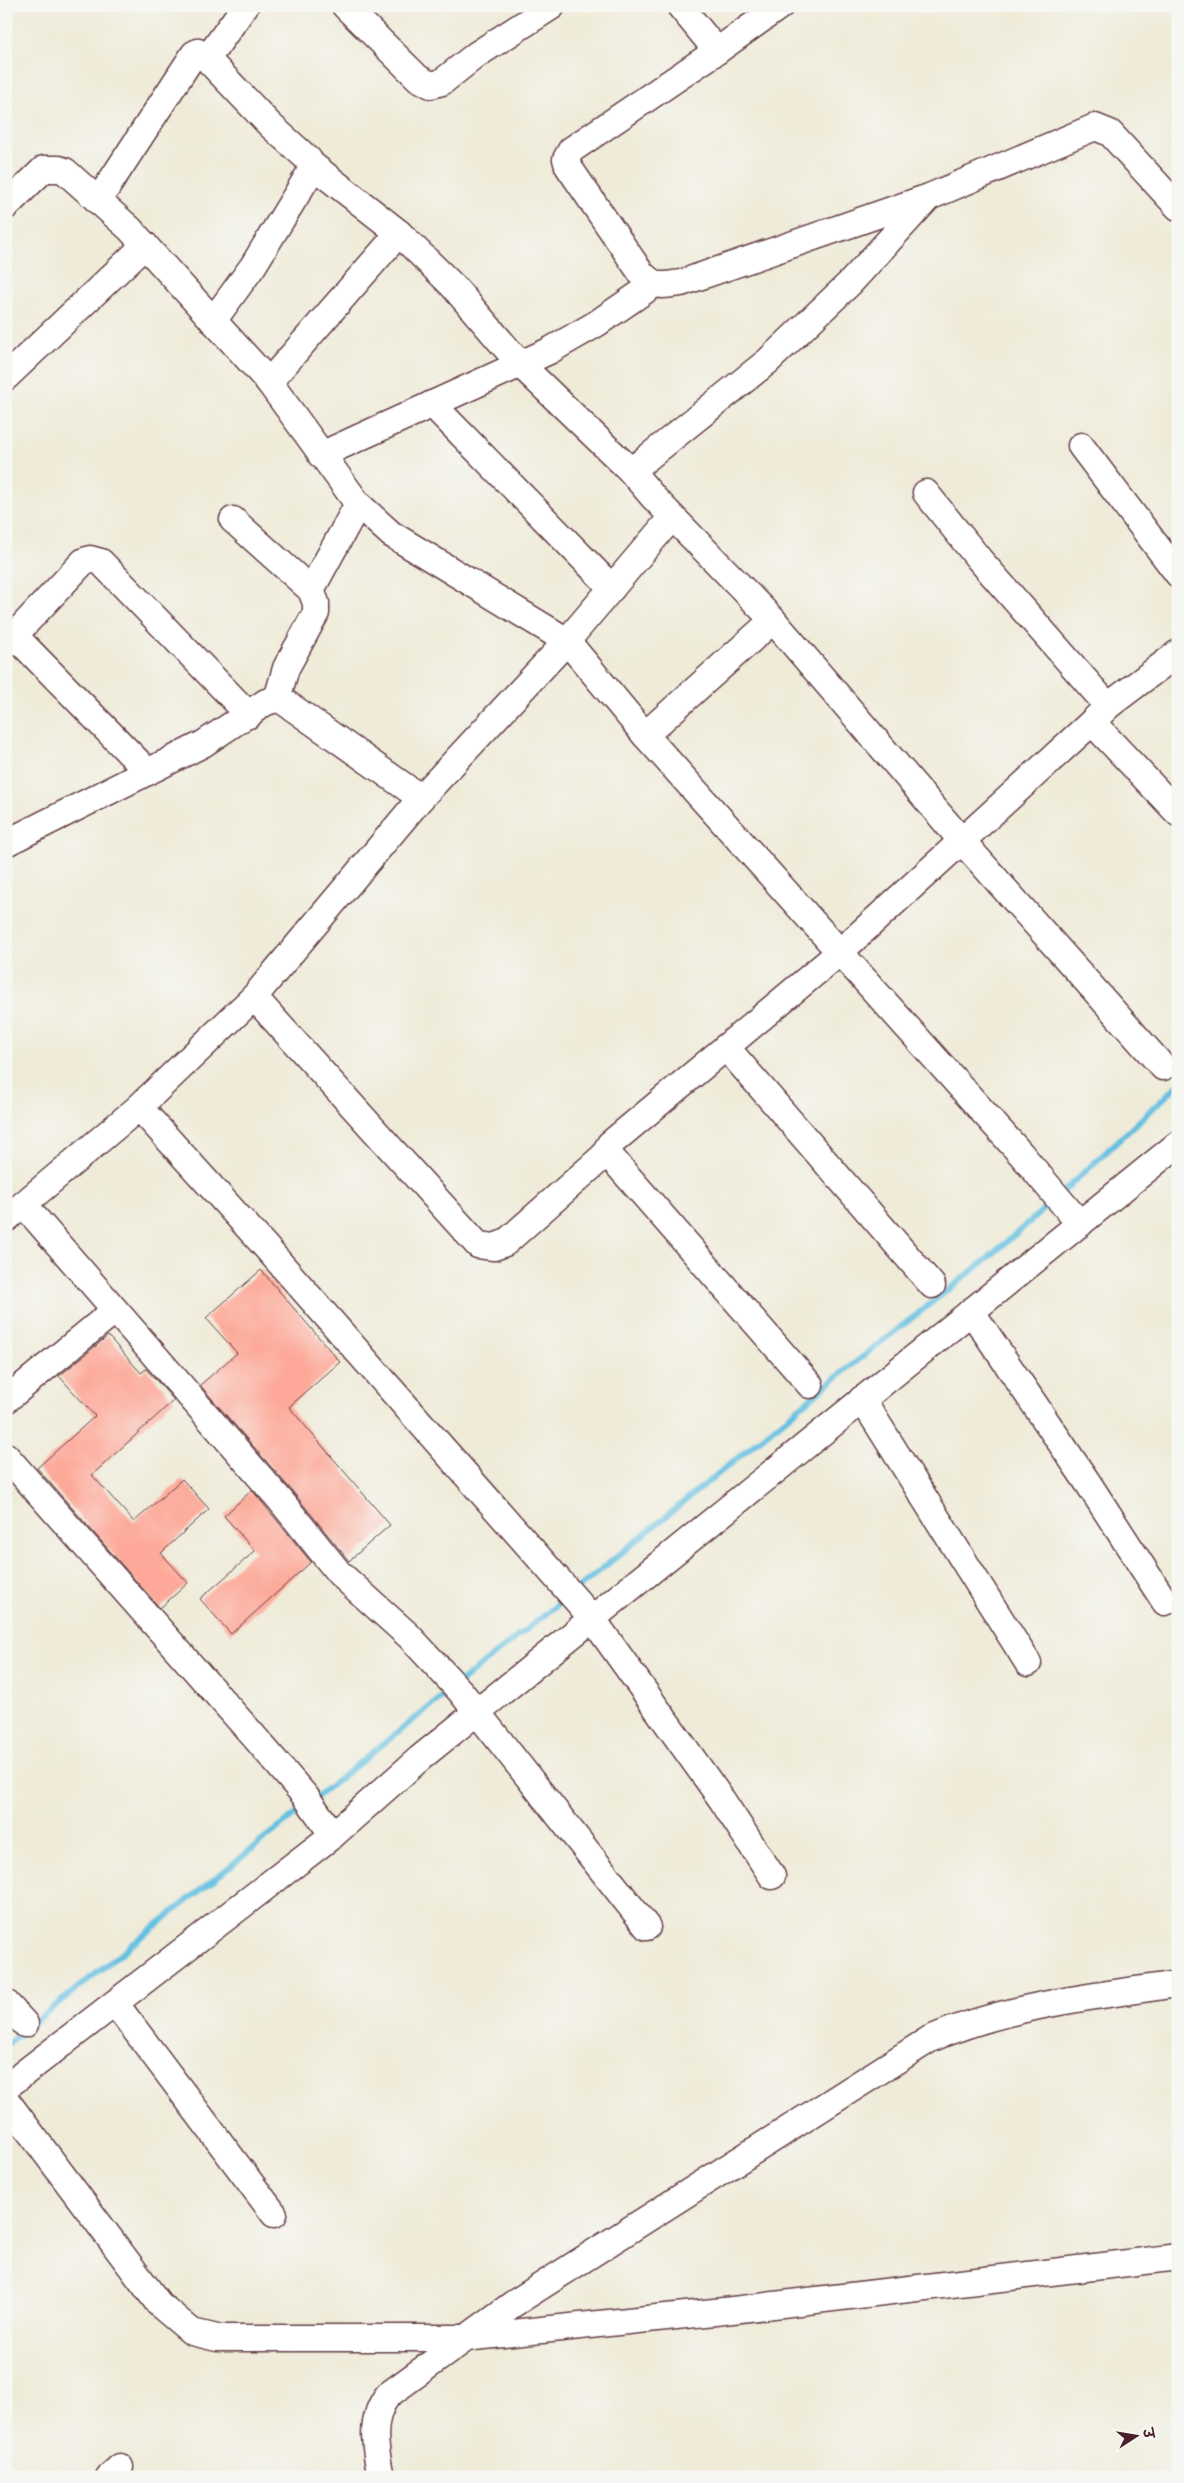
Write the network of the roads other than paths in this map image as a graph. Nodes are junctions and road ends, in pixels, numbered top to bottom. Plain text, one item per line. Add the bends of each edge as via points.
1 (245, 6) edge
2 (345, 6) edge
3 (552, 6) edge
4 (680, 6) edge
5 (780, 6) edge
6 (717, 51) junction
7 (207, 58) junction
8 (311, 164) junction
9 (929, 197) junction
10 (98, 201) junction
11 (6, 206) edge
12 (1178, 207) edge
13 (400, 233) junction
14 (145, 245) junction
15 (653, 284) junction
16 (213, 321) junction
17 (520, 364) junction
18 (6, 377) edge
19 (269, 382) junction
20 (432, 404) junction
21 (1082, 446) dead end
22 (321, 455) junction
23 (631, 471) junction
24 (926, 493) dead end
25 (358, 504) junction
26 (672, 516) junction
27 (233, 520) dead end
28 (1178, 574) edge
29 (612, 588) junction
30 (311, 590) junction
31 (773, 620) junction
32 (10, 640) edge
33 (567, 641) junction
34 (1178, 653) edge
35 (278, 699) junction
36 (1100, 714) junction
37 (249, 715) junction
38 (645, 735) junction
39 (148, 772) junction
40 (421, 798) junction
41 (1178, 813) edge
42 (962, 841) junction
43 (6, 842) edge
44 (840, 952) junction
45 (254, 998) junction
46 (726, 1047) junction
47 (1163, 1067) dead end
48 (139, 1107) junction
49 (1178, 1144) edge
50 (608, 1152) junction
51 (15, 1212) edge
52 (1075, 1217) junction
53 (932, 1285) dead end
54 (114, 1310) junction
55 (971, 1311) junction
56 (810, 1385) dead end
57 (862, 1399) junction
58 (6, 1400) edge
59 (6, 1456) edge
60 (1165, 1602) dead end
61 (580, 1605) junction
62 (1028, 1663) dead end
63 (478, 1711) junction
64 (320, 1816) junction
65 (772, 1876) dead end
66 (647, 1927) dead end
67 (1178, 1984) edge
68 (6, 2003) edge
69 (115, 2004) junction
70 (25, 2024) dead end
71 (6, 2087) edge
72 (6, 2100) edge
73 (274, 2214) dead end
74 (1178, 2257) edge
75 (465, 2338) junction
76 (381, 2477) edge

1 - 7 street
2 - 3 street via 418,78 432,85 442,82 476,55
4 - 6 street
5 - 6 street
6 - 15 street via 568,154 568,166 641,273
7 - 8 street
7 - 10 street via 198,52 194,54
8 - 13 street
8 - 16 street via 308,176 252,266
9 - 12 street via 1095,128 1110,133
9 - 15 street via 680,283
9 - 23 street via 851,282 768,361
10 - 11 street via 66,171 52,168 44,169
10 - 14 street
13 - 17 street via 453,286
13 - 19 street
14 - 16 street
14 - 18 street
15 - 17 street via 577,336
16 - 19 street
17 - 20 street
17 - 23 street
19 - 22 street
20 - 22 street
20 - 29 street
21 - 28 street
22 - 25 street
23 - 26 street
24 - 36 street
25 - 30 street
25 - 33 street via 391,534
26 - 29 street
26 - 31 street
27 - 30 street
29 - 33 street
30 - 35 street via 315,596 316,612 286,668
31 - 38 street
31 - 42 street
32 - 37 street via 84,561 95,560 101,562
32 - 39 street
33 - 38 street
33 - 40 street
34 - 36 street
35 - 37 street via 266,702
35 - 40 street
36 - 41 street
36 - 42 street
37 - 39 street via 203,744
38 - 44 street
39 - 43 street
40 - 45 street
42 - 44 street
42 - 47 street
44 - 46 street
44 - 52 street
45 - 48 street
45 - 50 street via 478,1245 494,1248 505,1243
46 - 50 street via 610,1144
46 - 53 street
48 - 51 street
48 - 61 street
49 - 52 street
50 - 56 street
51 - 54 street
52 - 55 street
54 - 58 street
54 - 63 street via 281,1501 339,1573 409,1636
55 - 57 street
55 - 60 street
57 - 61 street
57 - 62 street
59 - 64 street via 175,1645
61 - 63 street
61 - 65 street via 722,1800
63 - 64 street via 418,1759
63 - 66 street
64 - 69 street
67 - 75 street via 1053,2003 996,2016 930,2039 522,2298
68 - 70 street
69 - 71 street
69 - 73 street
72 - 75 street via 159,2304 192,2332 239,2340
74 - 75 street
75 - 76 street via 388,2395 381,2404 375,2428

